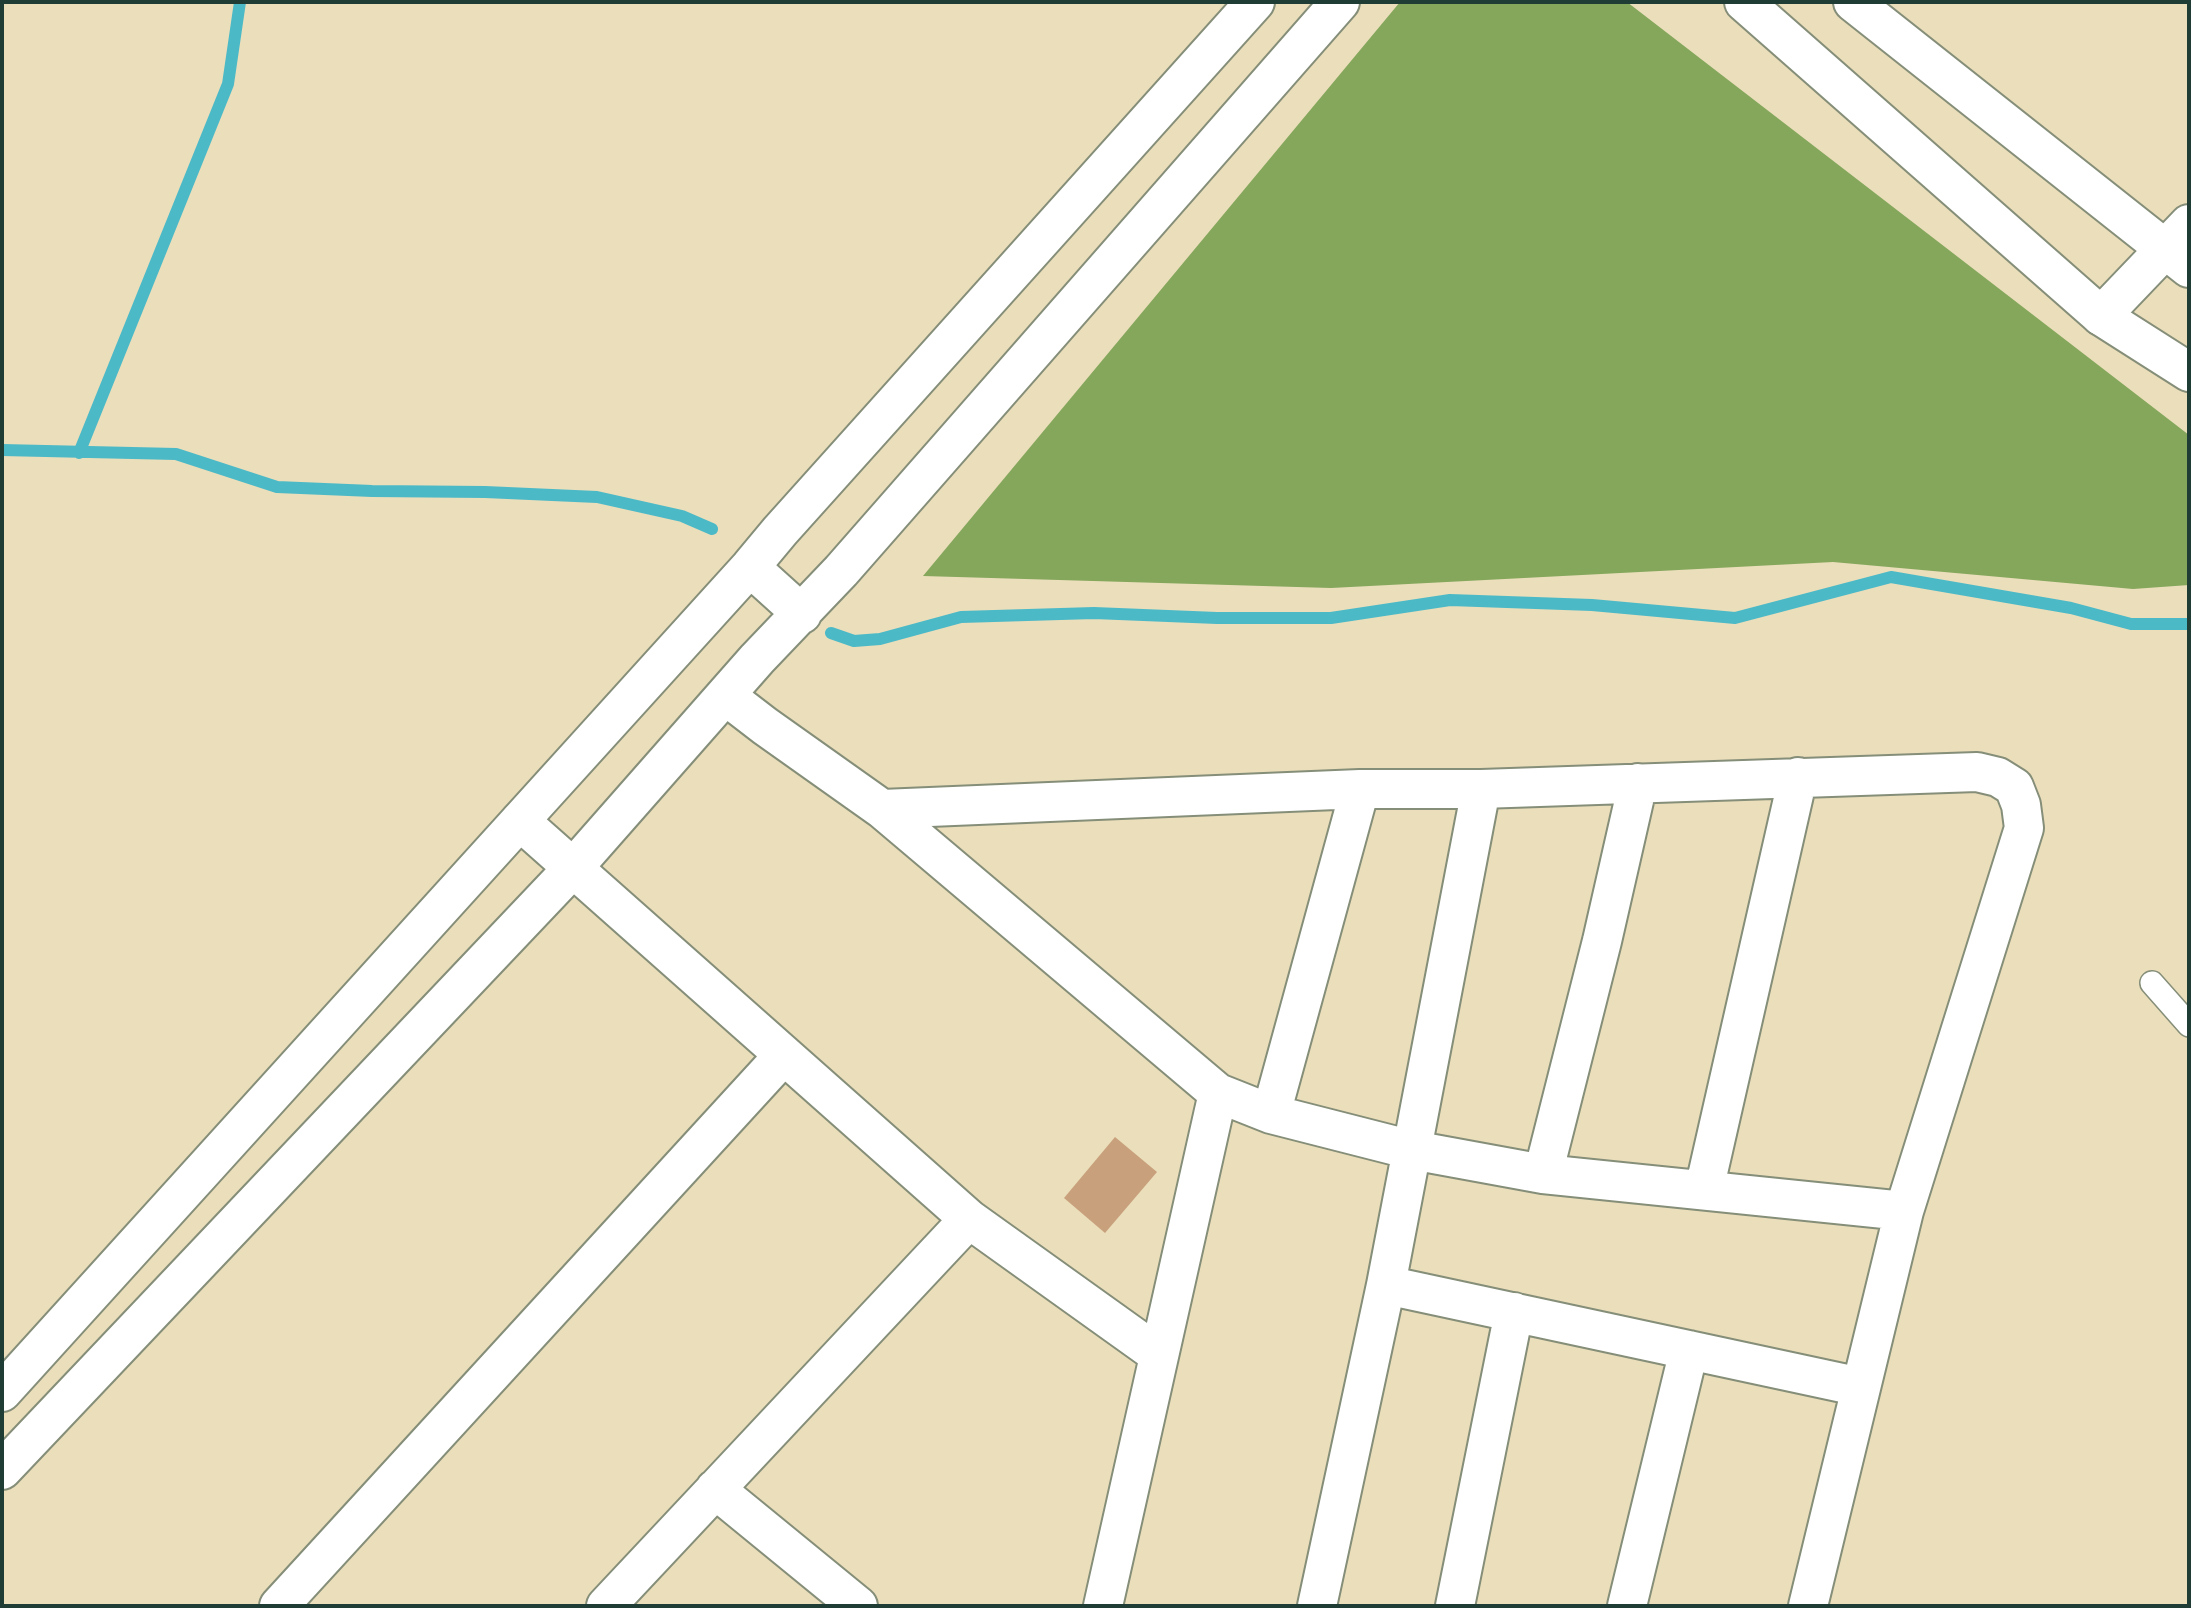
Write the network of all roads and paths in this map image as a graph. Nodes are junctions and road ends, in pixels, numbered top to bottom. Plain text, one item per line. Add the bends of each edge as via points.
1 (1255, 2) edge
2 (1340, 2) edge
3 (1744, 2) edge
4 (1853, 2) edge
5 (2182, 247) edge
6 (2102, 316) junction
7 (2189, 372) edge
8 (750, 567) junction
9 (802, 614) junction
10 (726, 696) junction
11 (1798, 778) junction
12 (1638, 783) junction
13 (1360, 789) junction
14 (1481, 789) junction
15 (882, 809) junction
16 (520, 821) junction
17 (573, 868) junction
18 (2151, 983) dead end
19 (2189, 1025) edge
20 (784, 1055) junction
21 (1218, 1093) junction
22 (1271, 1114) junction
23 (1412, 1150) junction
24 (1543, 1174) junction
25 (1704, 1190) junction
26 (1904, 1210) junction
27 (969, 1219) junction
28 (1386, 1284) junction
29 (1514, 1312) junction
30 (1689, 1350) junction
31 (1159, 1355) junction
32 (1861, 1387) junction
33 (2, 1392) edge
34 (2, 1470) edge
35 (715, 1489) junction
36 (279, 1606) edge
37 (606, 1606) edge
38 (858, 1606) edge
39 (1103, 1606) edge
40 (1317, 1606) edge
41 (1455, 1606) edge
42 (1627, 1606) edge
43 (1808, 1606) edge

1 - 8 street
2 - 9 street
3 - 6 street
4 - 5 street
5 - 6 street
6 - 7 street
8 - 9 street
8 - 16 street
9 - 10 street
10 - 15 street
10 - 17 street
11 - 12 street
11 - 25 street
11 - 26 street via 1977,772 2014,787 2021,805 2024,828
12 - 14 street
12 - 24 street
13 - 14 street
13 - 15 street
13 - 22 street
14 - 23 street
15 - 21 street
16 - 17 street
16 - 33 street
17 - 20 street
17 - 34 street
18 - 19 lane
20 - 27 street
20 - 36 street
21 - 22 street
21 - 31 street
22 - 23 street
23 - 24 street
23 - 28 street
24 - 25 street
25 - 26 street
26 - 32 street
27 - 31 street
27 - 35 street
28 - 29 street
28 - 40 street
29 - 30 street
29 - 41 street
30 - 32 street
30 - 42 street
31 - 39 street
32 - 43 street
35 - 37 street
35 - 38 street

